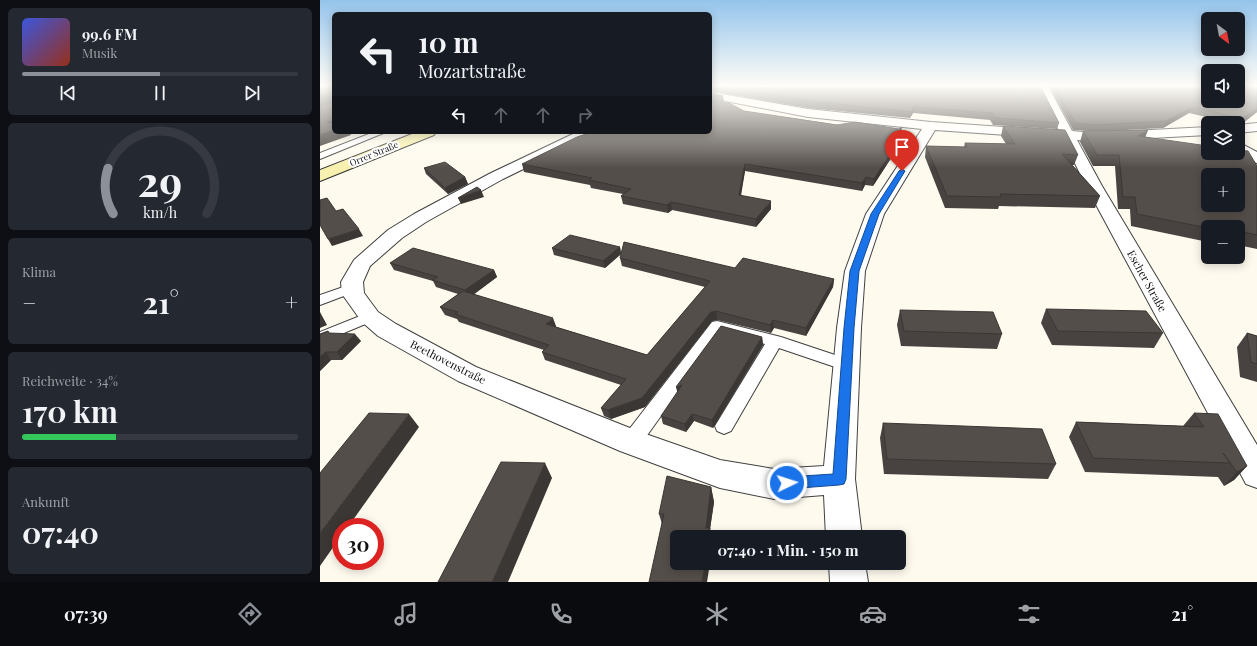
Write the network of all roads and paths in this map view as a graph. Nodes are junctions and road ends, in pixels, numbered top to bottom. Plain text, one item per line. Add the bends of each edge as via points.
1 (809, 113) edge
2 (1057, 113) edge
3 (854, 123) junction
4 (931, 126) junction
5 (1257, 127) edge
6 (1245, 128) edge
7 (898, 131) edge
8 (1201, 131) edge
9 (377, 134) edge
10 (424, 134) edge
11 (584, 134) edge
12 (1069, 135) junction
13 (1245, 150) edge
14 (320, 156) edge
15 (1257, 158) edge
16 (320, 176) edge
17 (352, 288) junction
18 (320, 300) edge
19 (370, 317) junction
20 (320, 338) edge
21 (775, 341) junction
22 (847, 365) junction
23 (724, 426) dead end
24 (631, 442) junction
25 (1257, 474) edge
26 (839, 479) junction
27 (843, 530) edge
28 (848, 570) edge
29 (849, 582) edge

1 - 3 street
2 - 12 street, Escher Straße
3 - 4 street
3 - 7 lane
4 - 12 street
4 - 22 street via 882,203 861,249 855,271
5 - 6 street
8 - 12 street via 1094,137
9 - 14 lane
10 - 16 street, Orrer Straße
11 - 17 street via 498,176 395,234 361,264 352,282
12 - 25 street, Escher Straße via 1094,186
13 - 15 street
17 - 18 lane
17 - 19 street, Beethovenstraße via 353,294
19 - 20 lane
19 - 24 street, Beethovenstraße via 387,330 467,374
21 - 22 lane
21 - 23 lane
21 - 24 lane via 717,326
22 - 26 street
24 - 26 street, Beethovenstraße via 720,474 774,484
26 - 27 street
28 - 29 street

